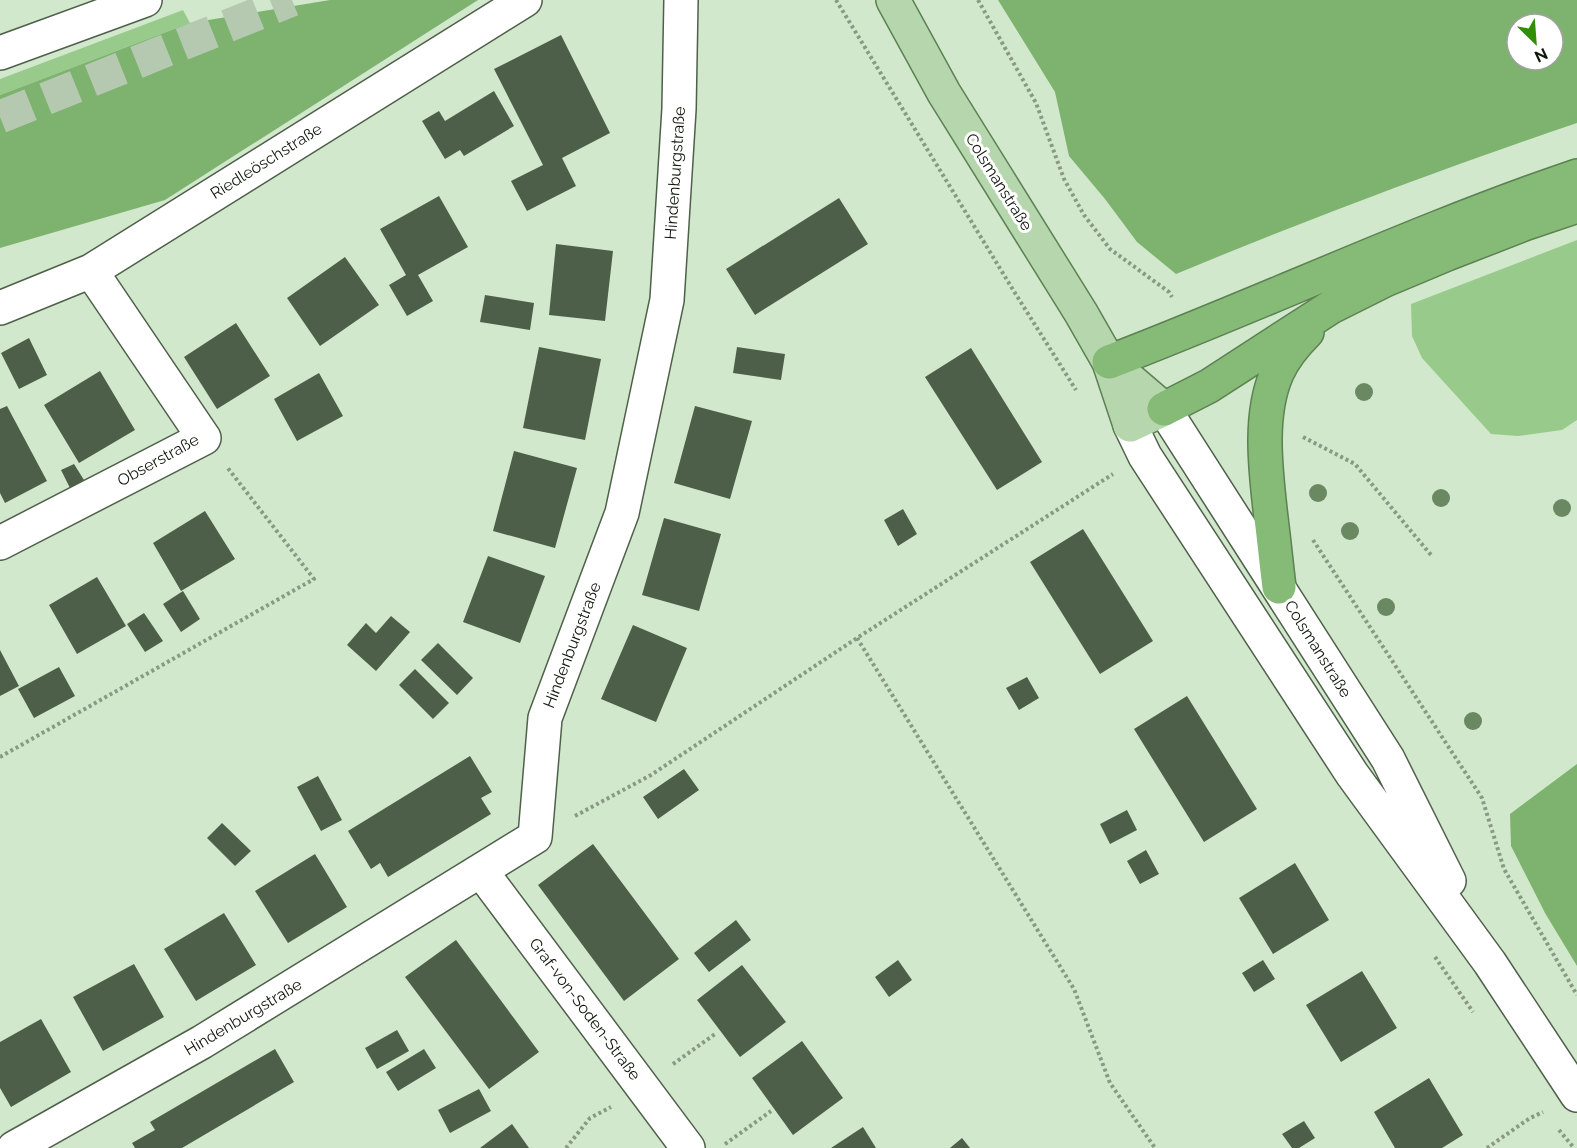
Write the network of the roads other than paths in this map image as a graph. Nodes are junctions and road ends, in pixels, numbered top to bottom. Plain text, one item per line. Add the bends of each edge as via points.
1 (145, 0) edge
2 (525, 0) edge
3 (681, 0) edge
4 (893, 0) edge
5 (0, 52) edge
6 (1577, 176) edge
7 (1577, 206) edge
8 (91, 271) junction
9 (1331, 307) junction
10 (0, 308) edge
11 (1109, 362) junction
12 (1164, 409) junction
13 (1130, 425) junction
14 (0, 543) edge
15 (1279, 587) junction
16 (481, 871) junction
17 (1490, 963) junction
18 (1577, 1095) edge
19 (14, 1148) edge
20 (688, 1148) edge

1 - 5 street
2 - 8 street, Riedleöschstraße
3 - 16 street, Hindenburgstraße via 679,109 667,300 622,513 544,718 535,837
4 - 11 main road, Colsmanstraße via 944,93
6 - 11 highway via 1400,243
7 - 9 highway via 1447,254
8 - 10 street, Riedleöschstraße
8 - 14 street, Obserstraße via 204,438
9 - 12 highway via 1209,386
9 - 15 highway via 1293,346 1277,373 1269,399 1280,428 1266,470
11 - 12 main road, Colsmanstraße
11 - 13 main road, Colsmanstraße
12 - 13 main road
12 - 15 street, Colsmanstraße
13 - 17 street, Colsmanstraße via 1145,456 1352,774
15 - 17 street, Colsmanstraße via 1388,759
16 - 19 street, Hindenburgstraße via 202,1042
16 - 20 street, Graf-von-Soden-Straße
17 - 18 street, Colsmanstraße

